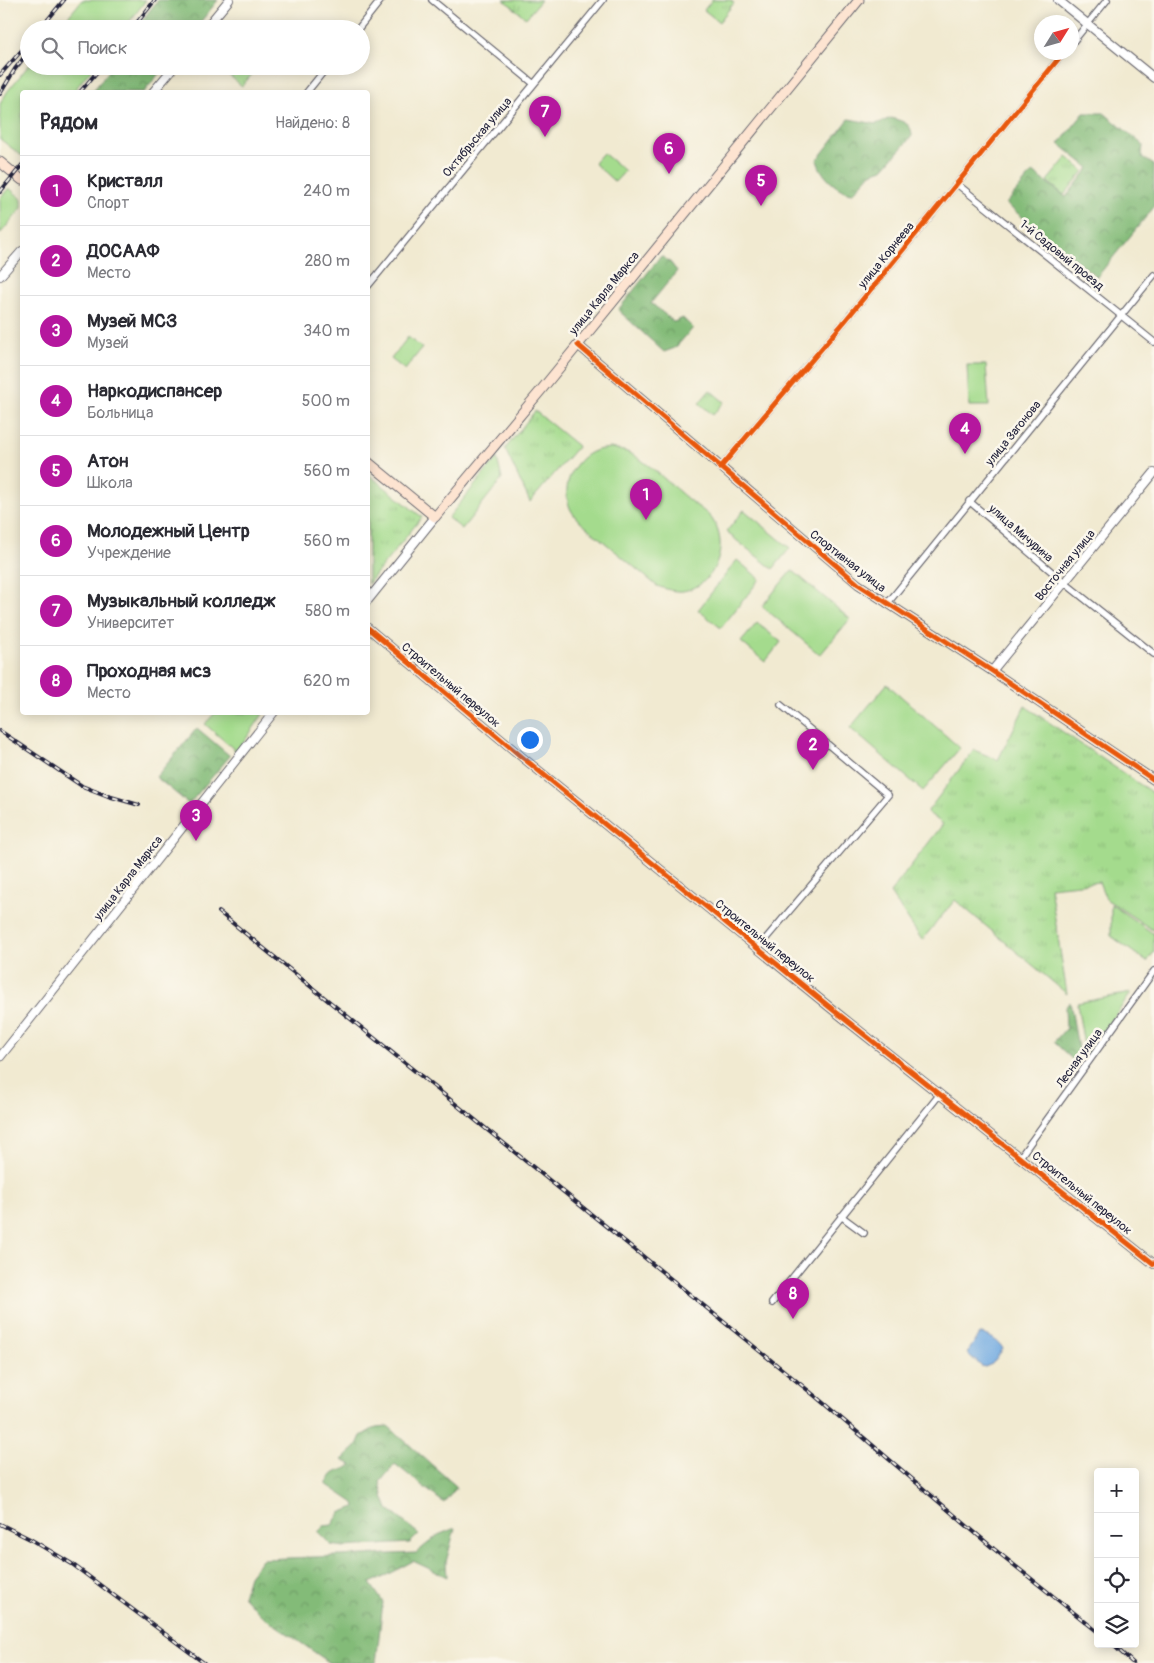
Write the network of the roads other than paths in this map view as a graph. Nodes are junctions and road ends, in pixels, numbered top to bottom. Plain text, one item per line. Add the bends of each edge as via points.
1 (229, 0) edge
2 (382, 0) edge
3 (432, 0) edge
4 (602, 0) edge
5 (859, 0) edge
6 (1058, 0) edge
7 (1107, 0) edge
8 (212, 20) edge
9 (365, 20) edge
10 (1087, 24) junction
11 (1079, 34) edge
12 (1058, 60) edge
13 (168, 75) edge
14 (321, 75) edge
15 (1154, 78) edge
16 (534, 84) junction
17 (156, 90) edge
18 (309, 90) edge
19 (0, 162) edge
20 (20, 178) edge
21 (957, 184) junction
22 (20, 253) edge
23 (1154, 275) edge
24 (0, 276) edge
25 (370, 284) edge
26 (1122, 316) junction
27 (1154, 342) edge
28 (578, 345) junction
29 (370, 464) edge
30 (720, 468) junction
31 (1154, 473) edge
32 (969, 501) junction
33 (435, 517) junction
34 (1065, 584) junction
35 (370, 598) edge
36 (887, 604) junction
37 (370, 630) edge
38 (1154, 654) edge
39 (992, 671) junction
40 (781, 705) dead end
41 (272, 715) edge
42 (1154, 780) edge
43 (757, 949) junction
44 (1154, 971) edge
45 (0, 1057) edge
46 (940, 1094) junction
47 (1020, 1157) junction
48 (841, 1216) junction
49 (864, 1233) dead end
50 (1154, 1264) edge
51 (772, 1303) dead end

1 - 8 street
2 - 9 street
3 - 16 street
4 - 16 street, Октябрьская улица
5 - 28 main road, улица Карла Маркса
6 - 10 street
7 - 10 street
10 - 11 street
10 - 15 street
12 - 21 street, улица Корнеева
13 - 17 street
14 - 18 street
16 - 25 street, Октябрьская улица
19 - 20 main road
21 - 26 street, 1-й Садовый проезд
21 - 30 street, улица Корнеева via 851,315
22 - 24 street
23 - 26 street, улица Загонова
26 - 27 street, 1-й Садовый проезд
26 - 32 street, улица Загонова
28 - 30 street, Спортивная улица
28 - 33 main road, улица Карла Маркса
29 - 33 main road
30 - 36 street, Спортивная улица via 858,584
31 - 34 street, Восточная улица
32 - 34 street, улица Мичурина
32 - 36 street, улица Загонова
33 - 35 street, улица Карла Маркса
34 - 38 street, улица Мичурина
34 - 39 street, Восточная улица
36 - 39 street, Спортивная улица
37 - 43 street, Строительный переулок
39 - 42 street, Спортивная улица
40 - 43 street via 888,795
41 - 45 street, улица Карла Маркса
43 - 46 street, Строительный переулок
44 - 47 street, Лесная улица
46 - 47 street, Строительный переулок
46 - 48 street
47 - 50 street, Строительный переулок
48 - 49 street
48 - 51 street

